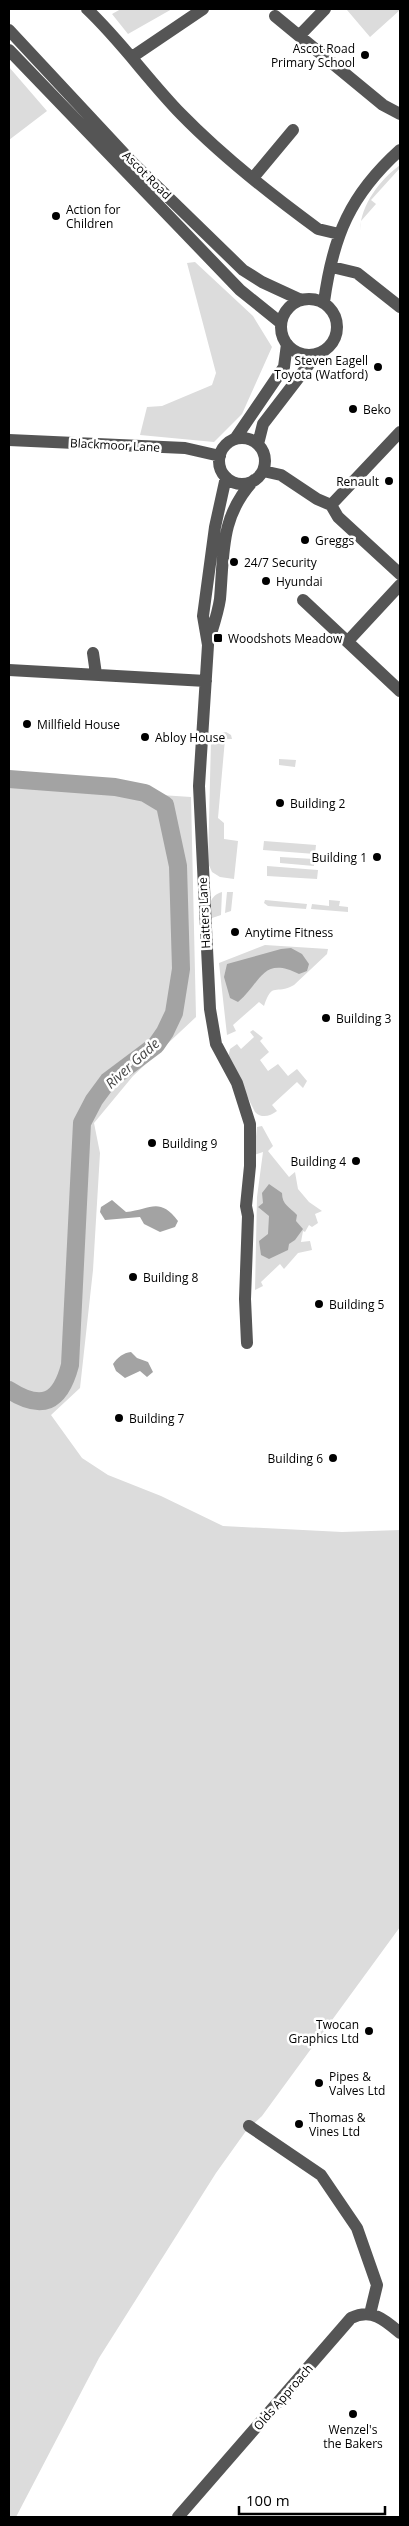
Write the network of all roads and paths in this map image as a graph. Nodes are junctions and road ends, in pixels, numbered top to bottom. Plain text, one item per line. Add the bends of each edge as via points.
1 (87, 9) edge
2 (203, 9) edge
3 (325, 9) edge
4 (275, 16) dead end
5 (9, 30) edge
6 (299, 36) junction
7 (9, 50) edge
8 (132, 57) junction
9 (400, 114) edge
10 (293, 130) dead end
11 (400, 150) edge
12 (253, 178) junction
13 (339, 234) junction
14 (332, 267) junction
15 (301, 300) junction
16 (324, 302) junction
17 (400, 308) edge
18 (282, 323) junction
19 (287, 344) junction
20 (316, 355) junction
21 (400, 432) edge
22 (234, 439) junction
23 (9, 440) edge
24 (258, 444) junction
25 (220, 456) junction
26 (259, 476) junction
27 (226, 477) junction
28 (332, 505) junction
29 (400, 574) edge
30 (400, 585) edge
31 (303, 600) dead end
32 (348, 642) junction
33 (208, 645) junction
34 (93, 652) dead end
35 (9, 670) edge
36 (96, 674) junction
37 (206, 681) junction
38 (400, 691) edge
39 (247, 1344) dead end
40 (249, 2126) dead end
41 (370, 2314) junction
42 (400, 2333) edge
43 (178, 2517) edge

1 - 8 street
2 - 8 street
3 - 6 street
4 - 6 street
5 - 15 street, Ascot Road via 132,162 243,270
6 - 9 street via 383,105
7 - 18 street, Ascot Road via 234,284
8 - 12 street via 195,128
10 - 12 street
11 - 13 street via 368,181
12 - 13 street via 318,229
13 - 14 street
14 - 16 street
14 - 17 street via 357,273
15 - 16 street
15 - 18 street via 288,309
16 - 20 street via 333,312 338,328 330,346
18 - 19 street via 282,336
19 - 20 street via 301,354
19 - 22 street via 284,367
20 - 24 street via 263,424
21 - 28 street
22 - 24 street via 247,439
22 - 25 street
23 - 25 street, Blackmoor Lane via 185,448
24 - 26 street via 265,457
25 - 27 street via 221,469
26 - 27 street via 242,484
26 - 28 street via 281,475
26 - 33 street via 242,494 227,526 220,602
27 - 33 street, Hatters Lane via 215,527 204,608
28 - 29 street via 338,517
30 - 32 street
31 - 32 street
32 - 38 street
33 - 37 street, Hatters Lane
34 - 36 street
35 - 36 street
36 - 37 street
37 - 39 street, Hatters Lane via 199,786 207,969 216,1044 237,1084 250,1124 246,1206
40 - 41 street via 321,2175 357,2228 377,2286
41 - 42 street via 380,2317
41 - 43 street, Olds Approach via 356,2316 346,2323

